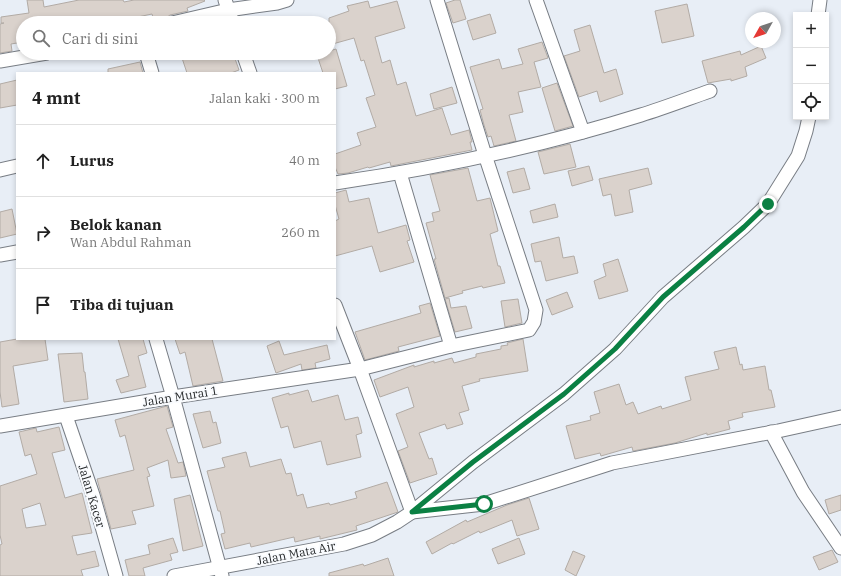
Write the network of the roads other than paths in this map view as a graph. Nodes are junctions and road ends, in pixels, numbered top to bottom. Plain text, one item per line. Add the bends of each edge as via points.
1 (287, 0) edge
2 (437, 0) edge
3 (536, 0) edge
4 (820, 0) edge
5 (227, 5) edge
6 (818, 12) edge
7 (193, 16) edge
8 (231, 16) edge
9 (16, 58) edge
10 (148, 60) edge
11 (245, 60) edge
12 (0, 61) edge
13 (152, 72) edge
14 (250, 72) edge
15 (710, 91) dead end
16 (808, 120) edge
17 (583, 132) junction
18 (485, 155) junction
19 (16, 166) edge
20 (0, 170) edge
21 (400, 173) junction
22 (336, 183) edge
23 (16, 252) edge
24 (0, 255) edge
25 (336, 308) edge
26 (156, 340) edge
27 (451, 346) junction
28 (360, 369) junction
29 (173, 397) junction
30 (66, 416) junction
31 (841, 417) edge
32 (0, 426) edge
33 (771, 432) junction
34 (412, 512) junction
35 (841, 548) edge
36 (221, 572) edge
37 (116, 576) edge
38 (174, 576) edge

1 - 5 street via 277,3
2 - 18 street, Jalan Murai 1
3 - 17 street
4 - 6 street
5 - 7 street
5 - 8 street
9 - 12 street
10 - 13 street
11 - 14 street
15 - 17 street
16 - 34 street, Jalan Mata Air via 798,156 768,204 663,297 615,349 564,394 473,462
17 - 18 street
18 - 21 street
18 - 27 street, Jalan Murai 1 via 536,310 534,322 529,330
19 - 20 street
21 - 22 street
21 - 27 street
23 - 24 street
25 - 28 street
26 - 29 street
27 - 28 street, Jalan Murai 1
28 - 29 street, Jalan Murai 1
28 - 34 street
29 - 30 street, Jalan Murai 1
29 - 36 street
30 - 32 street, Jalan Murai 1
30 - 37 street, Jalan Kacer via 93,495
31 - 33 street
33 - 34 street via 612,463 484,504
33 - 35 street via 803,492
34 - 36 street, Jalan Mata Air via 372,535 344,544
36 - 38 street, Jalan Mata Air

